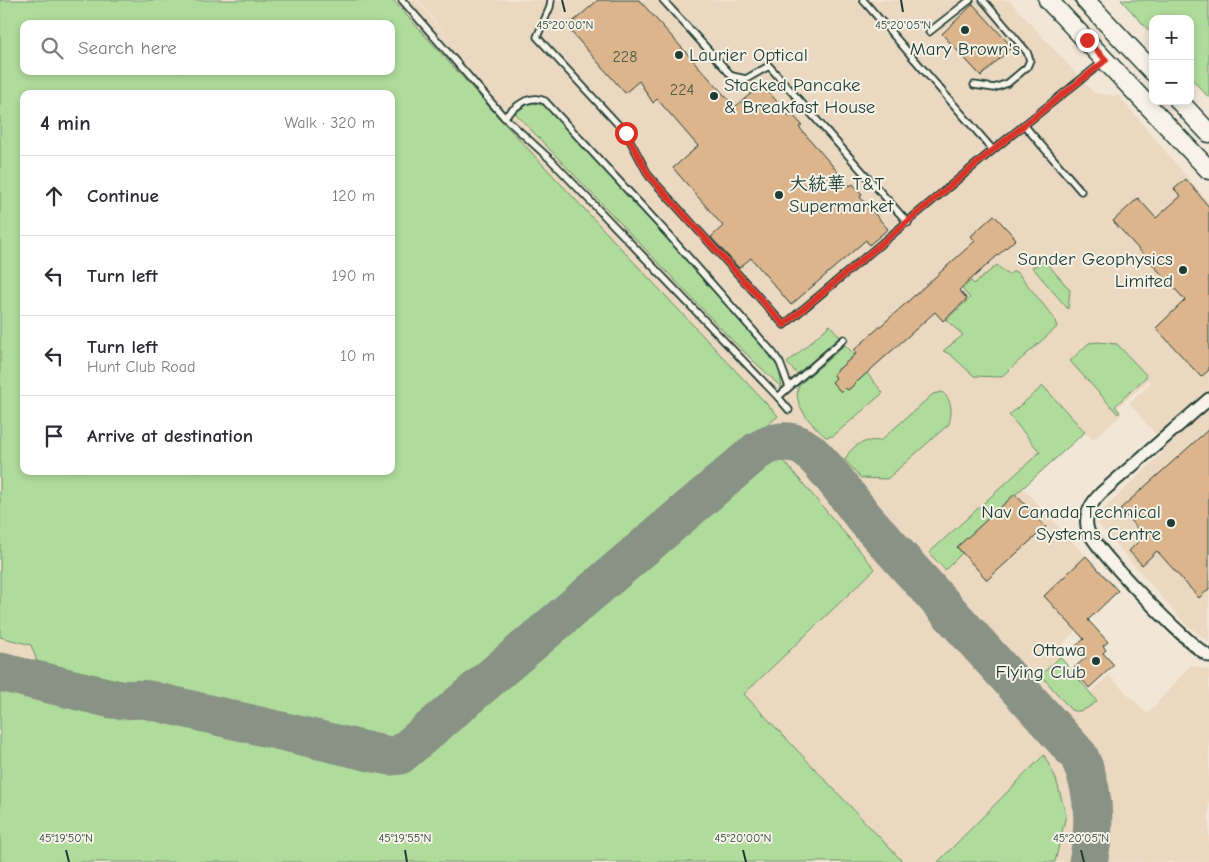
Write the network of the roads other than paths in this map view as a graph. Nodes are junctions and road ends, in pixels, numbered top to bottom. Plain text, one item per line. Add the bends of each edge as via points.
1 (402, 0) edge
2 (551, 0) edge
3 (663, 0) edge
4 (863, 0) edge
5 (970, 0) edge
6 (983, 0) edge
7 (1048, 0) edge
8 (1085, 0) edge
9 (929, 32) dead end
10 (1124, 41) junction
11 (1106, 60) junction
12 (1149, 68) edge
13 (974, 85) dead end
14 (1184, 105) edge
15 (504, 117) junction
16 (1024, 125) junction
17 (1209, 133) edge
18 (993, 150) junction
19 (1209, 170) edge
20 (1081, 191) dead end
21 (908, 223) junction
22 (844, 340) dead end
23 (789, 387) junction
24 (778, 397) junction
25 (1209, 399) edge
26 (789, 410) dead end
27 (1209, 656) edge

1 - 15 lane
2 - 21 lane via 538,37 626,133 649,176 784,325
3 - 21 lane via 732,76 746,79 769,66
4 - 18 lane
5 - 9 lane
6 - 13 lane via 1027,52 1030,60 1028,67 1008,84 994,88
7 - 11 main road
8 - 10 main road
10 - 11 main road
10 - 12 main road
11 - 16 lane
11 - 19 main road
14 - 17 main road
15 - 23 lane via 526,100 546,101 773,353
15 - 24 lane via 551,160
16 - 18 lane
16 - 20 lane
18 - 21 lane
22 - 23 lane
23 - 24 lane
24 - 26 lane
25 - 27 street via 1090,504 1086,524 1090,536 1107,556 1185,638

